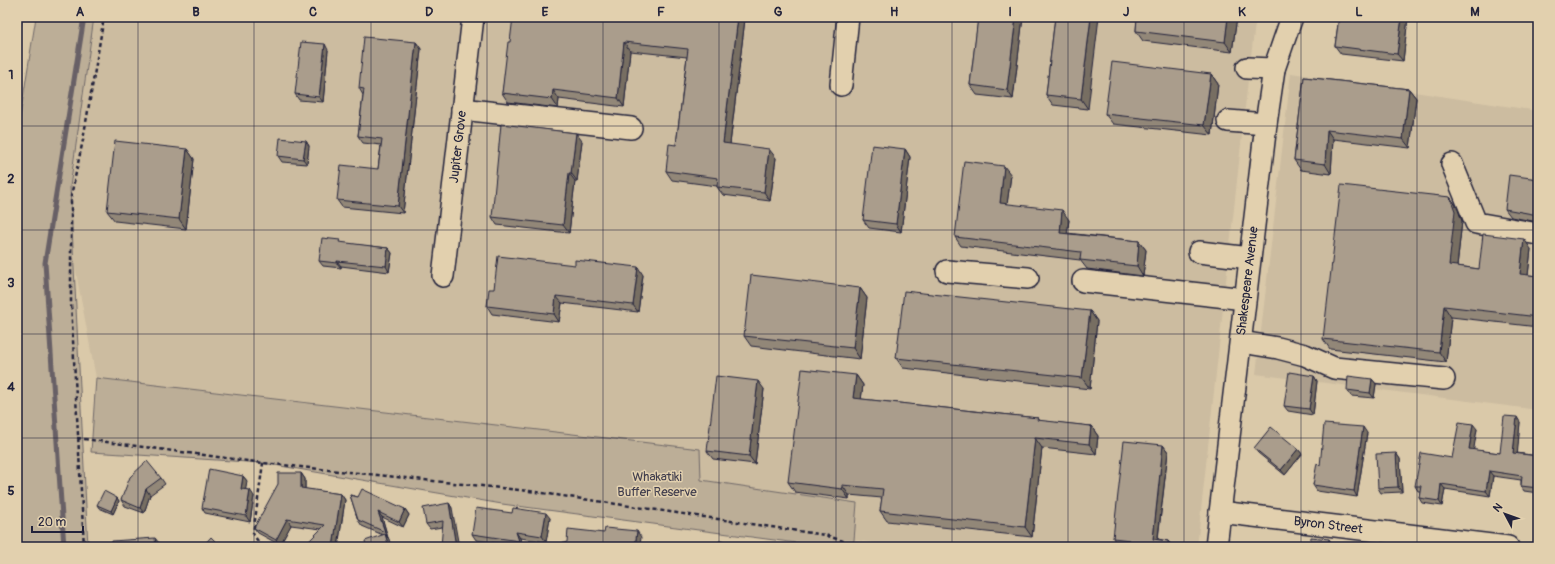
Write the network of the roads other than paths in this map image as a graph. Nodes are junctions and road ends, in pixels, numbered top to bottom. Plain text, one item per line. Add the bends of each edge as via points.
1 (473, 17) edge
2 (848, 17) edge
3 (1292, 17) edge
4 (1247, 68) dead end
5 (1274, 69) junction
6 (841, 85) dead end
7 (462, 109) junction
8 (1228, 121) dead end
9 (1266, 124) junction
10 (631, 128) dead end
11 (1452, 164) dead end
12 (1538, 234) edge
13 (1199, 252) dead end
14 (1250, 258) junction
15 (947, 271) dead end
16 (443, 276) dead end
17 (1028, 278) dead end
18 (1083, 282) dead end
19 (1245, 299) junction
20 (1241, 342) junction
21 (1444, 379) dead end
22 (1220, 512) junction
23 (1216, 547) edge
24 (1508, 547) edge

1 - 7 street, Jupiter Grove
2 - 6 street
3 - 5 street, Shakespeare Avenue
4 - 5 street
5 - 9 street, Shakespeare Avenue
7 - 10 street
7 - 16 street, Jupiter Grove
8 - 9 street
9 - 14 street, Shakespeare Avenue
11 - 12 street via 1476,223
13 - 14 street
14 - 19 street, Shakespeare Avenue
15 - 17 street
18 - 19 street
19 - 20 street, Shakespeare Avenue
20 - 21 street via 1305,355 1334,368
20 - 22 street, Shakespeare Avenue
22 - 23 street, Shakespeare Avenue
22 - 24 street, Byron Street

